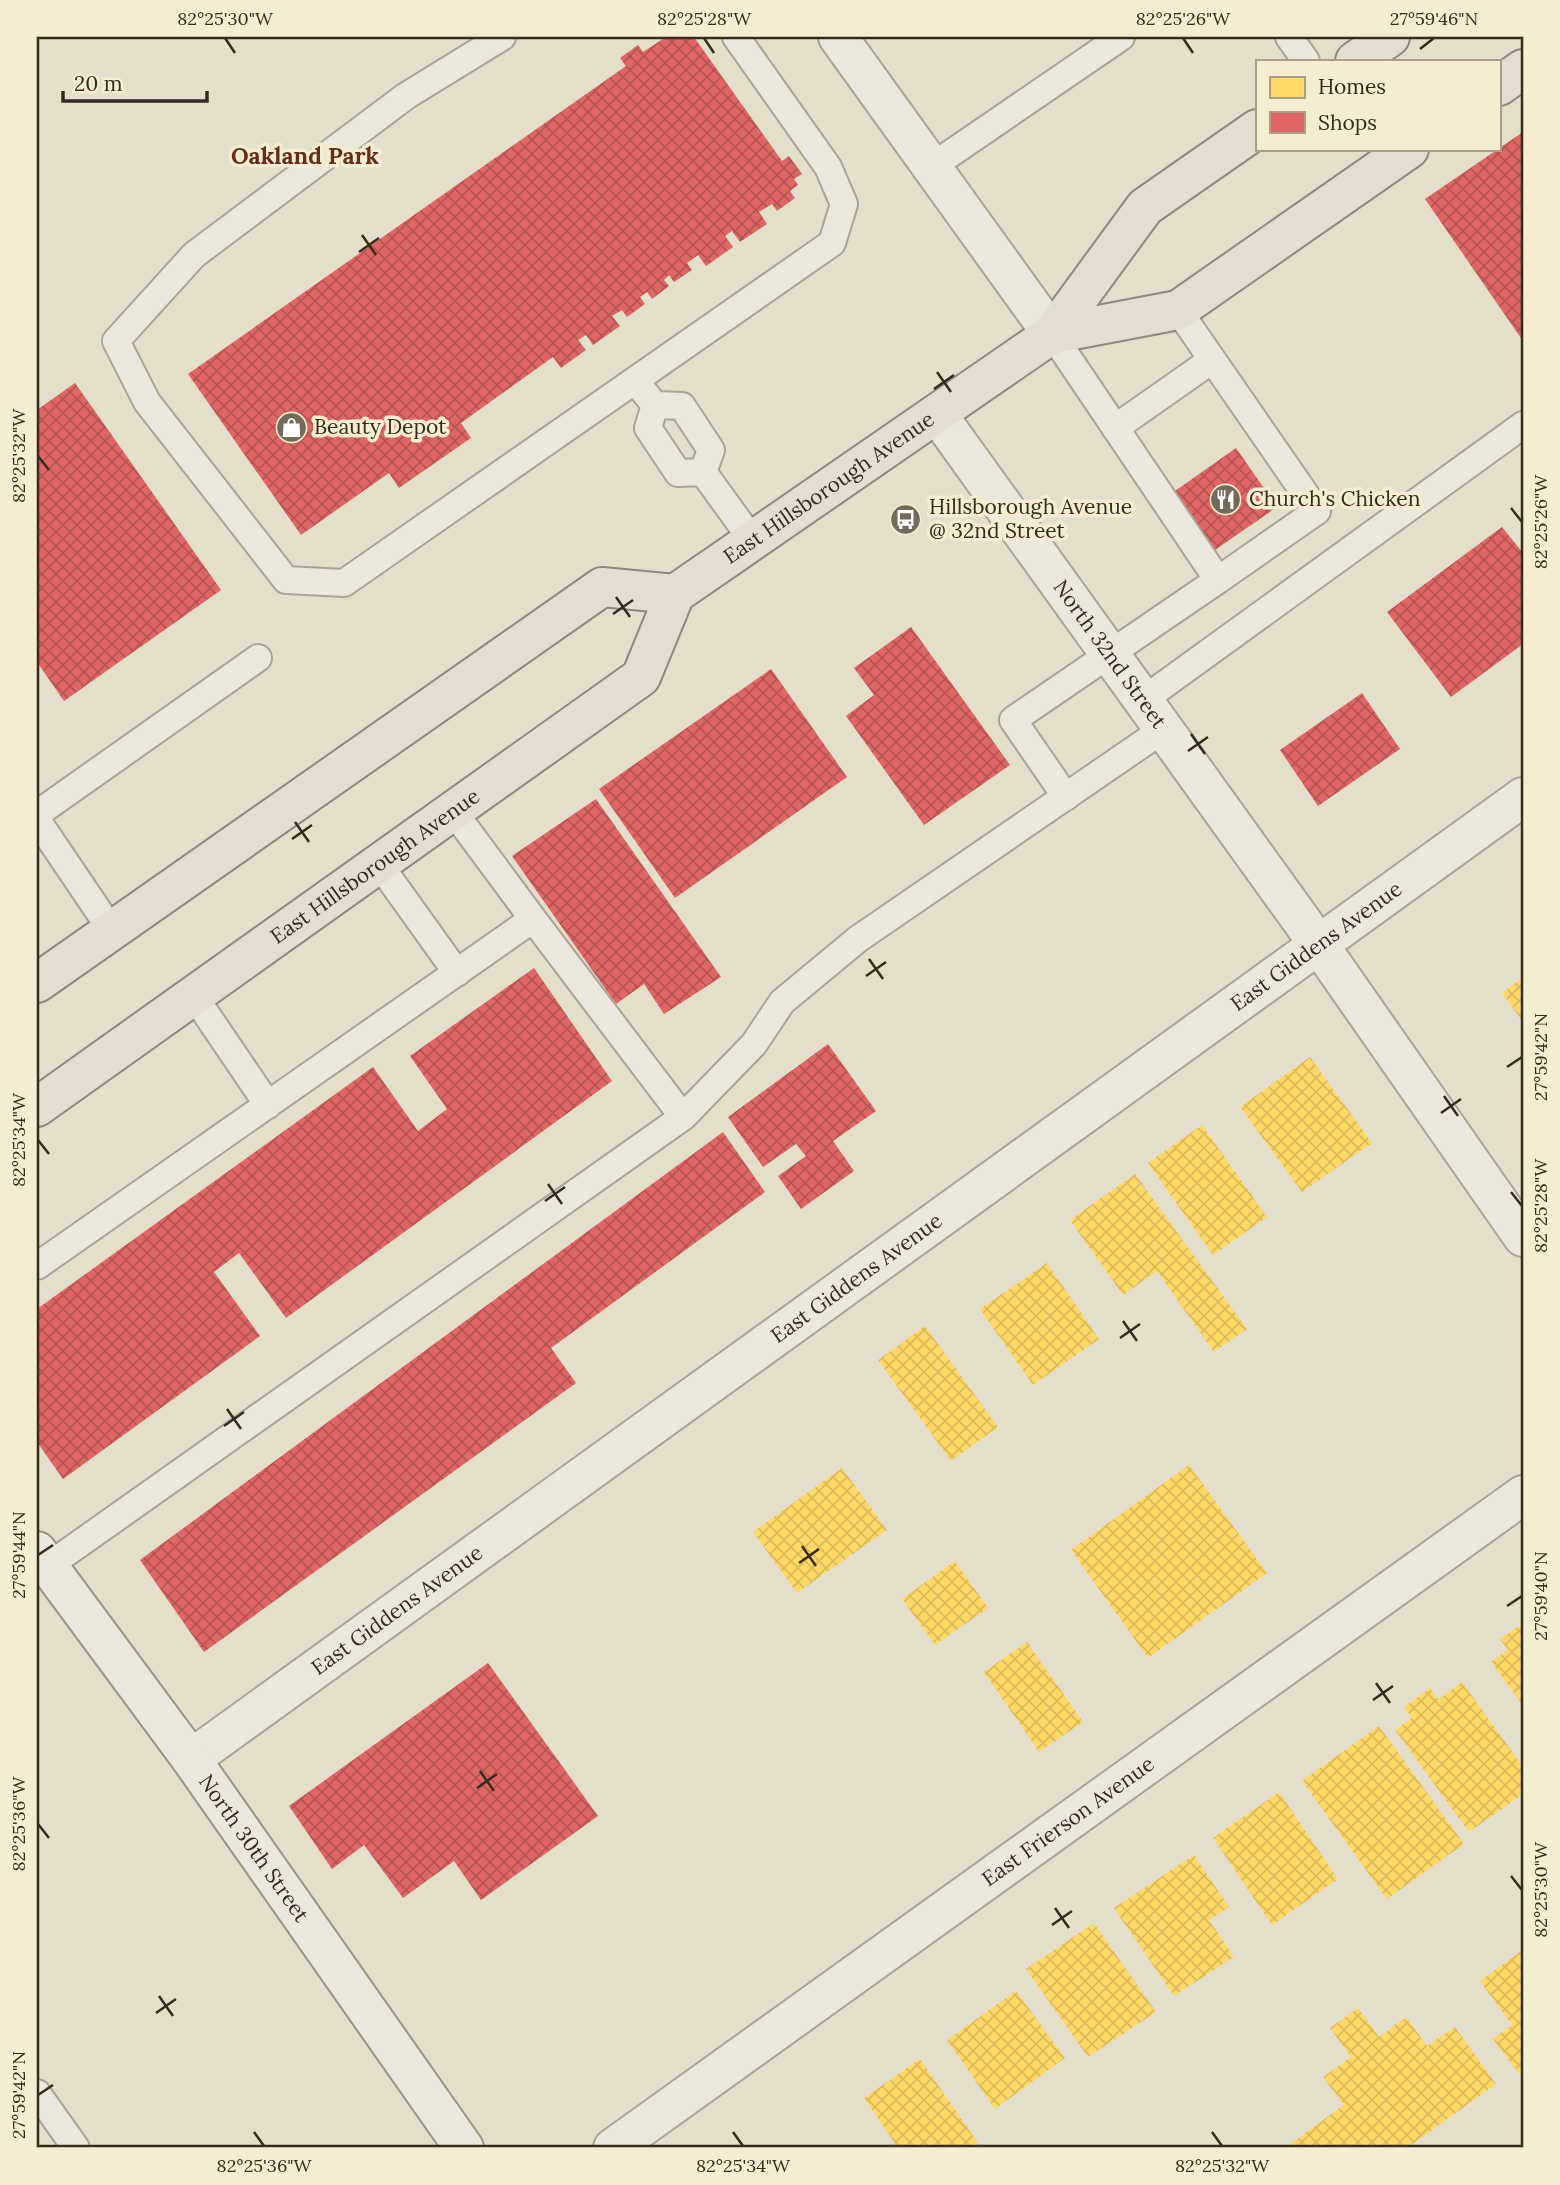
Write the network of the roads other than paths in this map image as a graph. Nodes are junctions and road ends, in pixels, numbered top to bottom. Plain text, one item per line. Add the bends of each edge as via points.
1 (502, 37) edge
2 (736, 37) edge
3 (838, 37) edge
4 (1121, 37) edge
5 (1289, 37) edge
6 (1390, 37) edge
7 (1305, 60) edge
8 (1356, 60) edge
9 (1523, 69) edge
10 (1500, 85) edge
11 (1256, 130) edge
12 (1408, 150) edge
13 (931, 167) junction
14 (1178, 310) junction
15 (1052, 334) junction
16 (1212, 360) junction
17 (635, 381) junction
18 (655, 405) junction
19 (937, 414) junction
20 (1523, 425) edge
21 (1115, 428) junction
22 (703, 472) junction
23 (753, 541) junction
24 (1218, 580) junction
25 (676, 594) junction
26 (1110, 653) junction
27 (258, 658) dead end
28 (1154, 715) junction
29 (1066, 797) junction
30 (1523, 797) edge
31 (453, 811) junction
32 (37, 814) edge
33 (37, 820) edge
34 (379, 864) junction
35 (533, 919) junction
36 (112, 931) junction
37 (1319, 945) junction
38 (457, 973) junction
39 (37, 983) edge
40 (194, 996) junction
41 (268, 1105) junction
42 (37, 1108) edge
43 (682, 1117) junction
44 (1523, 1237) edge
45 (37, 1266) edge
46 (1523, 1494) edge
47 (42, 1558) edge
48 (191, 1759) junction
49 (37, 2093) edge
50 (76, 2148) edge
51 (464, 2148) edge
52 (613, 2148) edge

1 - 17 lane via 406,96 194,255 116,341 148,402 286,580 344,583
2 - 17 lane via 828,167 844,204 832,243
3 - 13 street
4 - 13 lane
5 - 7 lane
6 - 8 main road
9 - 10 main road
11 - 15 main road, East Hillsborough Avenue via 1146,207
12 - 14 main road, East Hillsborough Avenue
13 - 15 street
14 - 15 main road, East Hillsborough Avenue
14 - 16 lane
15 - 19 main road, East Hillsborough Avenue
15 - 21 lane
16 - 21 lane
16 - 24 lane via 1317,511
17 - 18 lane
18 - 22 lane via 682,406 711,450
18 - 22 lane via 648,428 678,473
19 - 23 main road, East Hillsborough Avenue
19 - 26 street, North 32nd Street
20 - 28 lane
21 - 24 lane
22 - 23 lane
23 - 25 main road, East Hillsborough Avenue
24 - 26 lane
25 - 31 main road, East Hillsborough Avenue via 641,677
25 - 36 main road via 602,587
26 - 28 street, North 32nd Street
26 - 29 lane via 1013,720
27 - 32 lane
28 - 29 lane
28 - 37 street, North 32nd Street
29 - 43 lane via 858,939 782,1002 754,1044
30 - 37 street, East Giddens Avenue
31 - 34 main road, East Hillsborough Avenue
31 - 35 lane
33 - 36 lane
34 - 38 lane
34 - 40 main road, East Hillsborough Avenue
35 - 38 lane
35 - 43 lane
36 - 39 main road
37 - 44 street, North 32nd Street
37 - 48 street, East Giddens Avenue
38 - 41 lane
40 - 41 lane
40 - 42 main road, East Hillsborough Avenue
41 - 45 lane
43 - 47 lane
46 - 52 street, East Frierson Avenue
47 - 48 street, North 30th Street
48 - 51 street, North 30th Street
49 - 50 lane

